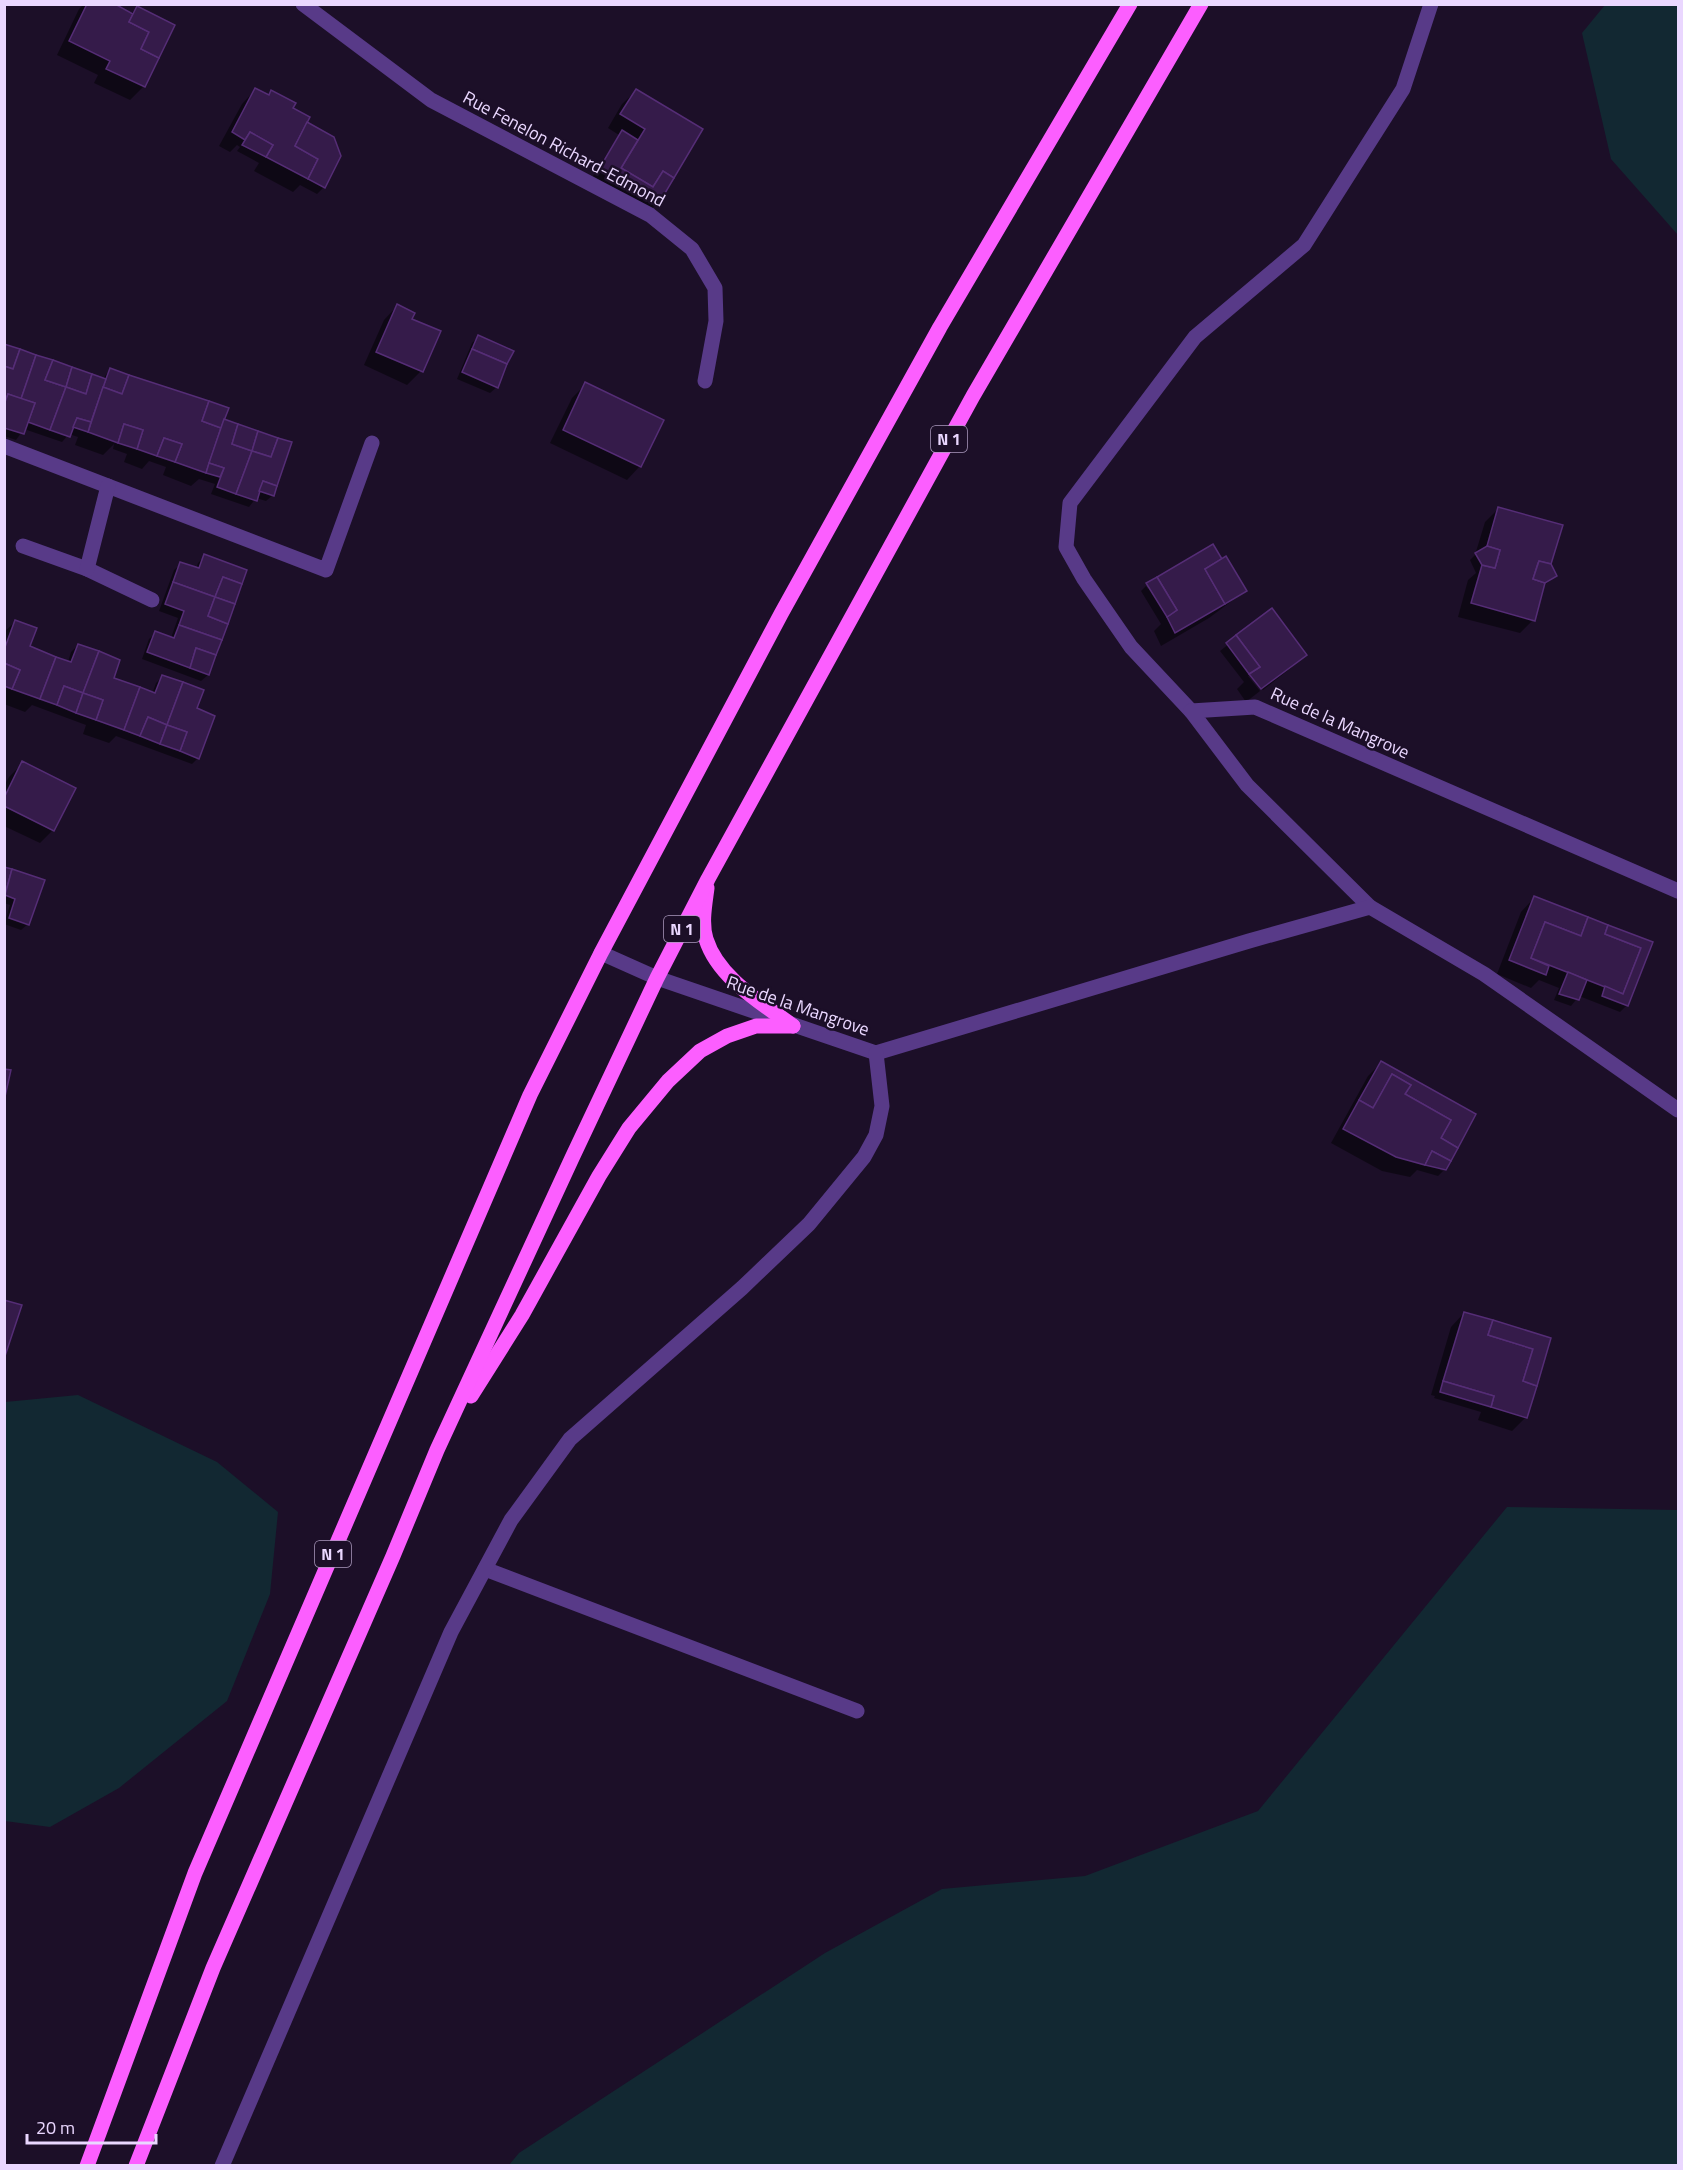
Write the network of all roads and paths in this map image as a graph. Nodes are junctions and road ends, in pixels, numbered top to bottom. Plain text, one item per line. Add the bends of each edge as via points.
1 (303, 4) edge
2 (1130, 4) edge
3 (1201, 4) edge
4 (1431, 4) edge
5 (705, 381) dead end
6 (372, 443) dead end
7 (4, 446) edge
8 (108, 486) junction
9 (23, 546) dead end
10 (87, 569) junction
11 (152, 600) dead end
12 (1191, 711) junction
13 (708, 879) junction
14 (1678, 891) edge
15 (1370, 907) junction
16 (601, 953) junction
17 (657, 978) junction
18 (793, 1026) junction
19 (876, 1053) junction
20 (1678, 1110) edge
21 (437, 1450) junction
22 (485, 1569) junction
23 (858, 1711) dead end
24 (87, 2166) edge
25 (136, 2166) edge
26 (222, 2166) edge

1 - 5 street, Rue Fenelon Richard-Edmond via 431,100 650,215 692,249 715,288 716,321
2 - 16 main road, N 1 via 935,337 781,614
3 - 13 main road, N 1 via 973,396
4 - 12 street via 1403,88 1304,245 1195,337 1070,503 1066,547 1084,579 1131,647
6 - 8 street via 326,570
7 - 8 street
8 - 10 street
9 - 10 street
10 - 11 street
12 - 14 street, Rue de la Mangrove via 1255,707
12 - 15 street via 1247,785
13 - 17 main road, N 1
13 - 18 main road via 705,927 712,953 739,984
15 - 19 street, Rue de la Mangrove
15 - 20 street via 1484,974
16 - 17 street
16 - 24 main road, N 1 via 530,1095 205,1851
17 - 18 street, Rue de la Mangrove
17 - 21 main road, N 1
18 - 19 street, Rue de la Mangrove
18 - 21 main road via 756,1026 727,1036 700,1051 661,1089 629,1128 599,1176 522,1315
19 - 22 street via 882,1106 876,1135 864,1157 801,1232 570,1439 511,1520
21 - 25 main road, N 1 via 213,1968
22 - 23 street
22 - 26 street via 451,1632

